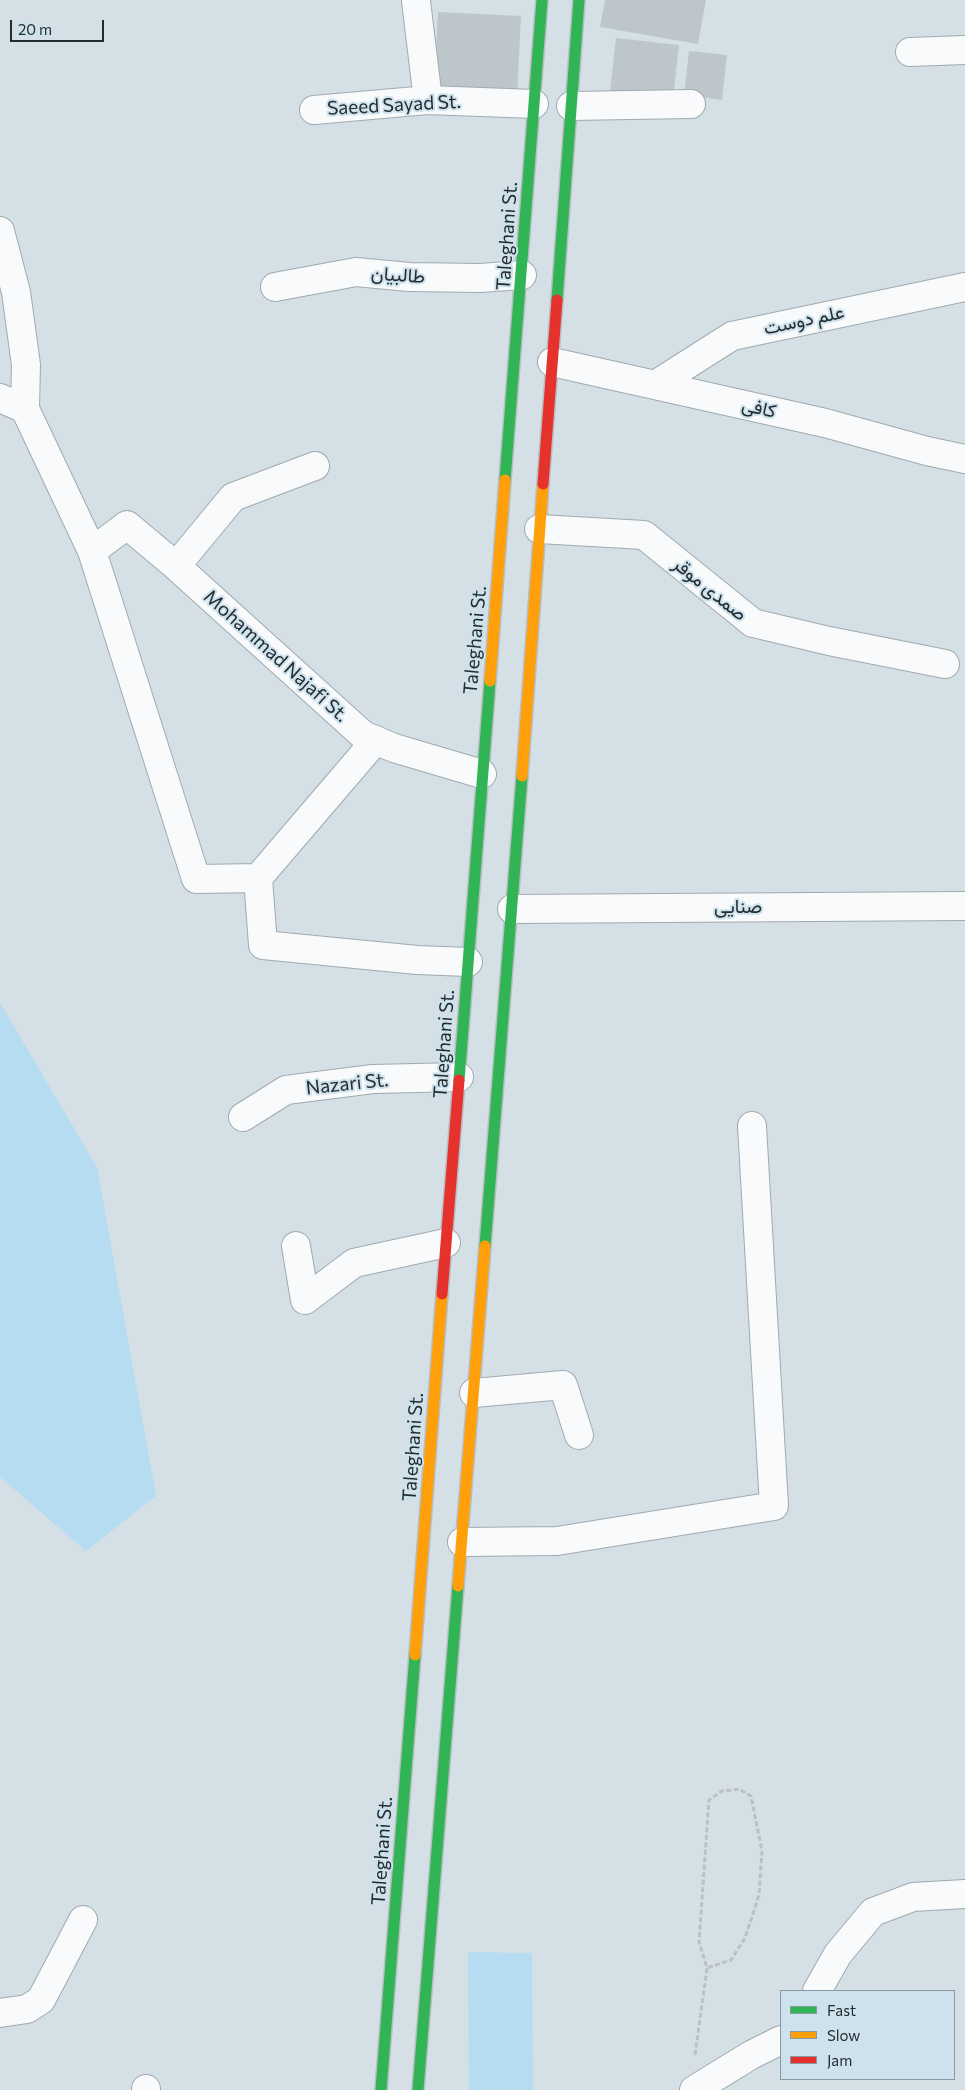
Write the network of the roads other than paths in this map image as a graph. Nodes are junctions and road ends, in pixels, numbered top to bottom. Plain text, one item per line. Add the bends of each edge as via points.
1 (542, 0) edge
2 (579, 0) edge
3 (416, 1) edge
4 (965, 50) edge
5 (910, 52) dead end
6 (428, 100) junction
7 (534, 104) junction
8 (691, 104) dead end
9 (571, 106) junction
10 (314, 110) dead end
11 (0, 231) edge
12 (522, 275) junction
13 (275, 287) dead end
14 (965, 288) edge
15 (552, 362) junction
16 (655, 385) junction
17 (0, 398) edge
18 (25, 410) junction
19 (965, 459) edge
20 (314, 466) dead end
21 (539, 528) junction
22 (92, 551) junction
23 (176, 566) junction
24 (945, 664) dead end
25 (376, 740) junction
26 (482, 774) junction
27 (258, 878) junction
28 (965, 906) edge
29 (507, 908) junction
30 (468, 962) junction
31 (459, 1077) junction
32 (243, 1117) dead end
33 (752, 1126) dead end
34 (446, 1243) junction
35 (296, 1246) dead end
36 (474, 1393) junction
37 (579, 1435) dead end
38 (462, 1542) junction
39 (965, 1894) edge
40 (83, 1920) dead end
41 (818, 1990) edge
42 (0, 2013) edge
43 (780, 2040) edge
44 (381, 2090) edge
45 (418, 2090) edge
46 (694, 2090) edge

1 - 7 main road, Taleghani St.
2 - 9 main road
3 - 6 street
4 - 5 street
6 - 7 street, Saeed Sayad St.
6 - 10 street, Saeed Sayad St.
7 - 12 main road, Taleghani St.
8 - 9 street
9 - 15 main road
11 - 18 street via 16,292 26,365
12 - 13 street, طالبیان via 409,277 356,272
12 - 26 main road, Taleghani St.
14 - 16 street, علم دوست via 732,336
15 - 16 street, کافی
15 - 21 main road
16 - 19 street, کافی via 825,423
17 - 18 street
18 - 22 street
20 - 23 street via 233,497
21 - 24 street, صمدی موقر via 644,535 753,623
21 - 29 main road
22 - 23 street, Mohammad Najafi St. via 127,525
22 - 27 street via 196,879
23 - 25 street, Mohammad Najafi St. via 362,735
25 - 26 street, Mohammad Najafi St.
25 - 27 street
26 - 30 main road, Taleghani St. via 477,907
27 - 30 street via 263,945
28 - 29 street, صنایی
29 - 36 main road
30 - 31 main road, Taleghani St.
31 - 32 street, Nazari St. via 373,1079 286,1090
31 - 34 main road, Taleghani St.
33 - 38 street via 774,1506 556,1541
34 - 35 street via 354,1263 305,1300
34 - 44 main road, Taleghani St.
36 - 37 street via 563,1385
36 - 38 main road
38 - 45 main road
39 - 41 street via 913,1897 873,1912 838,1954
40 - 42 street via 41,2000 27,2008
43 - 46 street

